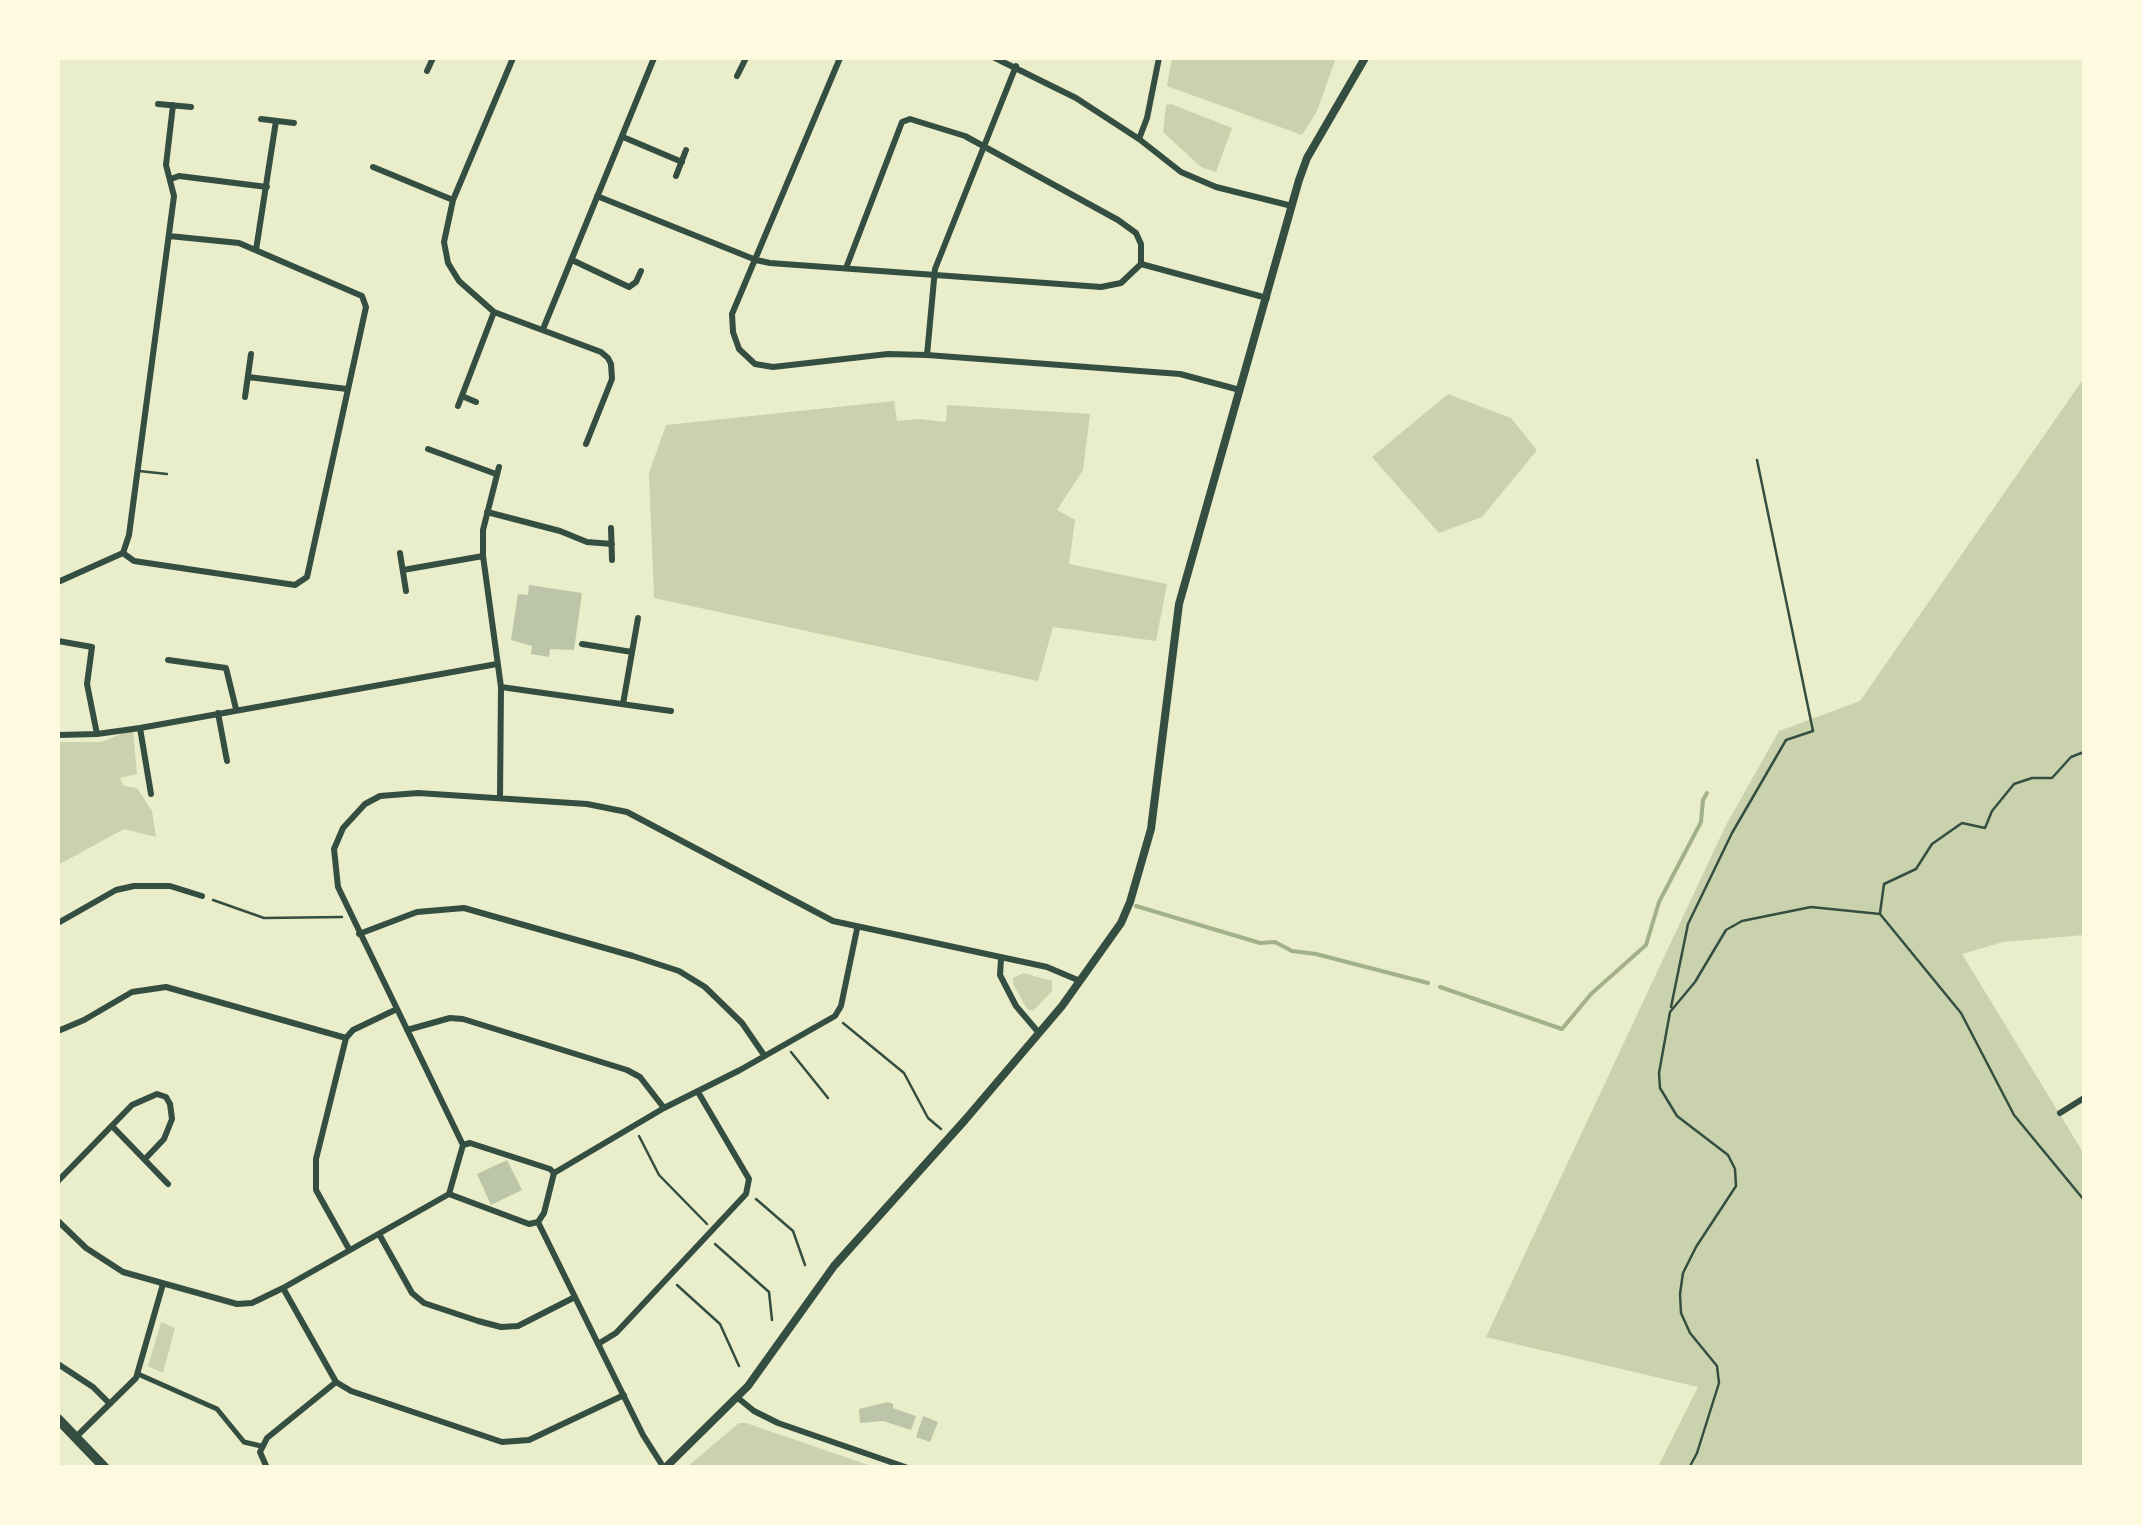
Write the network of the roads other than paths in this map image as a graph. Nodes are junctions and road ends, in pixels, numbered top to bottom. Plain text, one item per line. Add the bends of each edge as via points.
1 (433, 58) edge
2 (512, 58) edge
3 (654, 58) edge
4 (733, 58) edge
5 (840, 58) edge
6 (995, 58) edge
7 (1159, 58) edge
8 (1365, 58) edge
9 (745, 60) edge
10 (1016, 66) junction
11 (427, 71) dead end
12 (738, 76) dead end
13 (158, 104) dead end
14 (173, 105) junction
15 (192, 107) dead end
16 (261, 119) dead end
17 (276, 121) junction
18 (294, 123) dead end
19 (623, 136) junction
20 (1139, 139) junction
21 (983, 146) junction
22 (686, 150) dead end
23 (682, 162) junction
24 (373, 166) dead end
25 (676, 176) dead end
26 (171, 180) junction
27 (267, 187) junction
28 (597, 196) junction
29 (453, 200) junction
30 (1292, 206) junction
31 (169, 236) junction
32 (256, 250) junction
33 (572, 260) junction
34 (756, 260) junction
35 (1140, 264) junction
36 (846, 268) junction
37 (641, 271) dead end
38 (934, 274) junction
39 (1267, 298) junction
40 (494, 312) junction
41 (542, 330) junction
42 (252, 354) dead end
43 (927, 355) junction
44 (248, 377) junction
45 (347, 390) junction
46 (1240, 390) junction
47 (462, 396) junction
48 (246, 397) dead end
49 (476, 402) dead end
50 (458, 406) dead end
51 (586, 444) dead end
52 (428, 448) dead end
53 (138, 470) junction
54 (168, 474) dead end
55 (487, 512) junction
56 (612, 528) dead end
57 (612, 544) junction
58 (123, 553) junction
59 (400, 553) dead end
60 (483, 556) junction
61 (612, 560) dead end
62 (403, 570) junction
63 (58, 582) edge
64 (406, 591) dead end
65 (638, 618) dead end
66 (58, 641) edge
67 (582, 644) dead end
68 (632, 652) junction
69 (168, 660) dead end
70 (497, 664) junction
71 (501, 687) junction
72 (622, 704) junction
73 (236, 709) junction
74 (671, 711) dead end
75 (218, 713) junction
76 (140, 728) junction
77 (97, 734) junction
78 (58, 735) edge
79 (227, 761) dead end
80 (151, 794) dead end
81 (500, 798) junction
82 (202, 896) road end
83 (58, 923) edge
84 (857, 929) junction
85 (359, 934) junction
86 (1001, 959) junction
87 (1080, 980) junction
88 (396, 1010) junction
89 (58, 1030) edge
90 (407, 1030) junction
91 (1039, 1033) junction
92 (346, 1038) junction
93 (764, 1056) junction
94 (698, 1092) junction
95 (2084, 1098) edge
96 (664, 1108) junction
97 (2060, 1113) dead end
98 (112, 1126) junction
99 (463, 1145) junction
100 (146, 1158) junction
101 (554, 1173) junction
102 (58, 1181) edge
103 (168, 1184) dead end
104 (449, 1194) junction
105 (58, 1221) edge
106 (538, 1222) junction
107 (380, 1234) junction
108 (350, 1249) junction
109 (164, 1284) junction
110 (283, 1288) junction
111 (575, 1298) junction
112 (598, 1344) junction
113 (58, 1364) edge
114 (138, 1374) junction
115 (336, 1382) junction
116 (624, 1396) junction
117 (738, 1398) junction
118 (110, 1404) junction
119 (58, 1419) edge
120 (76, 1438) junction
121 (261, 1446) junction
122 (105, 1468) edge
123 (267, 1468) edge
124 (665, 1468) edge
125 (908, 1468) edge

1 - 11 street
2 - 29 street
3 - 19 street
4 - 9 street
5 - 34 street
6 - 10 street
7 - 20 street
8 - 30 street via 1307,158
9 - 12 street
10 - 20 street
10 - 21 street
13 - 14 street
14 - 15 street
14 - 26 street via 166,165
16 - 17 street
17 - 18 street
17 - 27 street
19 - 23 street
19 - 28 street
20 - 30 street via 1181,172
21 - 35 street via 1136,233
21 - 36 street via 918,118 902,122
21 - 38 street
22 - 23 street
23 - 25 street
24 - 29 street
26 - 27 street
26 - 31 street
27 - 32 street
28 - 33 street
28 - 34 street
29 - 40 street via 444,242 448,263 458,281
30 - 39 street
31 - 32 street
31 - 53 street
32 - 45 street via 362,296 366,307
33 - 37 street via 629,286
33 - 41 street
34 - 36 street
34 - 43 street via 732,314 739,349 755,364
35 - 38 street via 1122,283 1101,287
35 - 39 street
36 - 38 street
38 - 43 street
39 - 46 street
40 - 41 street
40 - 47 street
41 - 51 street via 601,352 611,364 612,379
42 - 44 street
43 - 46 street via 1180,374
44 - 45 street
44 - 48 street
45 - 58 street via 306,577 295,584 134,561
46 - 87 street via 1178,604 1141,867 1120,923
47 - 49 street
47 - 50 street
52 - 55 street via 497,470
53 - 54 lane
53 - 58 street
55 - 57 street
55 - 60 street
56 - 57 street
57 - 61 street
58 - 63 street
59 - 62 street
60 - 62 street
60 - 70 street
62 - 64 street
65 - 68 street
66 - 77 street via 92,647 88,684
67 - 68 street
68 - 72 street
69 - 73 street via 226,668
70 - 71 street
70 - 73 street
71 - 72 street
71 - 81 street
72 - 74 street
73 - 75 street
75 - 76 street
75 - 79 street
76 - 77 street
76 - 80 street
77 - 78 street
81 - 84 street via 626,812 814,914
81 - 85 street via 394,793 350,817 334,849 338,886
82 - 83 street via 164,885 134,886
84 - 86 street
84 - 93 street via 835,1016
85 - 88 street
85 - 93 street via 417,912 464,908 632,956 679,971 705,988 742,1023
86 - 87 street
86 - 91 street via 1000,976
87 - 91 street
88 - 90 street
88 - 92 street
89 - 92 street via 132,992 166,987
90 - 96 street via 450,1018 481,1025 627,1070
90 - 99 street
91 - 117 street via 834,1266
92 - 108 street via 314,1173 316,1190
93 - 94 street
94 - 96 street
94 - 112 street via 749,1179 747,1191 616,1333
95 - 97 street
96 - 101 street
98 - 100 street
98 - 100 street via 144,1098 166,1097 172,1119
98 - 102 street
99 - 101 street
99 - 104 street
100 - 103 street
101 - 106 street
104 - 106 street
104 - 107 street
105 - 109 street via 104,1263
106 - 111 street
107 - 108 street
107 - 111 street via 412,1293 461,1316 518,1326
108 - 110 street
109 - 110 street via 238,1304
109 - 114 street
110 - 115 street
111 - 112 street
112 - 116 street
113 - 118 street
114 - 118 street
114 - 121 street via 216,1409 244,1442
115 - 116 street via 502,1442 530,1440
115 - 121 street
116 - 124 street
117 - 124 street
117 - 125 street via 778,1423
118 - 120 street
119 - 120 highway
120 - 122 highway
121 - 123 street

